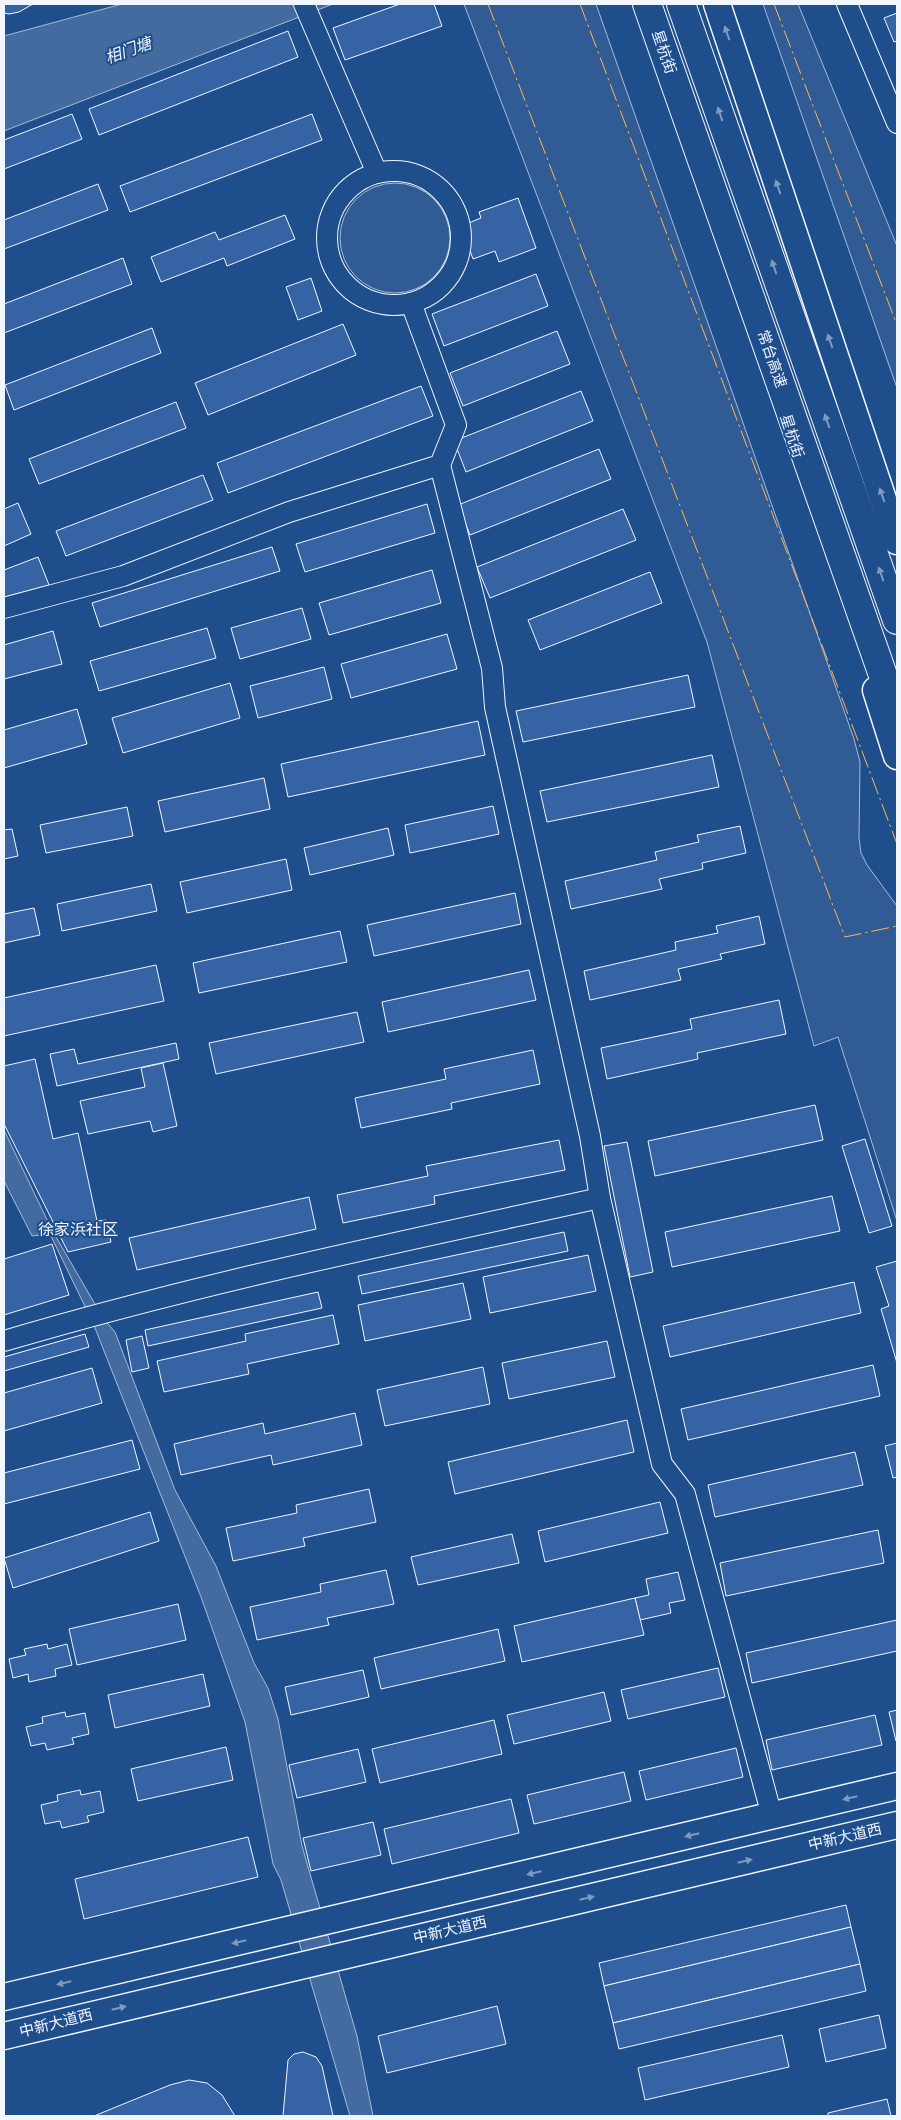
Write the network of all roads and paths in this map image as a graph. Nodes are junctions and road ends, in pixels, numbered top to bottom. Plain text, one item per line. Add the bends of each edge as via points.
1 (304, 4) edge
2 (647, 4) edge
3 (681, 4) edge
4 (717, 4) edge
5 (847, 4) edge
6 (897, 123) edge
7 (377, 173) junction
8 (411, 303) junction
9 (440, 465) junction
10 (897, 541) edge
11 (4, 608) edge
12 (897, 620) edge
13 (897, 715) edge
14 (897, 756) edge
15 (600, 1198) junction
16 (4, 1341) edge
17 (897, 1786) edge
18 (772, 1816) junction
19 (897, 1825) edge
20 (361, 1914) junction
21 (370, 1949) junction
22 (4, 1998) edge
23 (4, 2036) edge

1 - 7 street
2 - 13 highway, 常台高速
2 - 14 main road, 星杭街
12 -> 3 highway
10 -> 4 main road
5 - 6 street
7 - 8 street via 358,182 342,196 327,234 329,255 351,290 370,300 390,305
7 - 8 street via 398,171 419,175 446,196 459,221 461,242 457,262 446,280 430,294
8 - 9 street via 456,425
9 - 11 street via 289,512 123,576
9 - 15 street via 492,668 495,707 590,1136
15 - 16 street via 335,1256 103,1312
15 - 18 street via 662,1464 685,1494
17 -> 18 main road
18 -> 20 main road
21 -> 19 main road, 中新大道西
20 - 21 main road
20 -> 22 main road
23 -> 21 main road, 中新大道西

